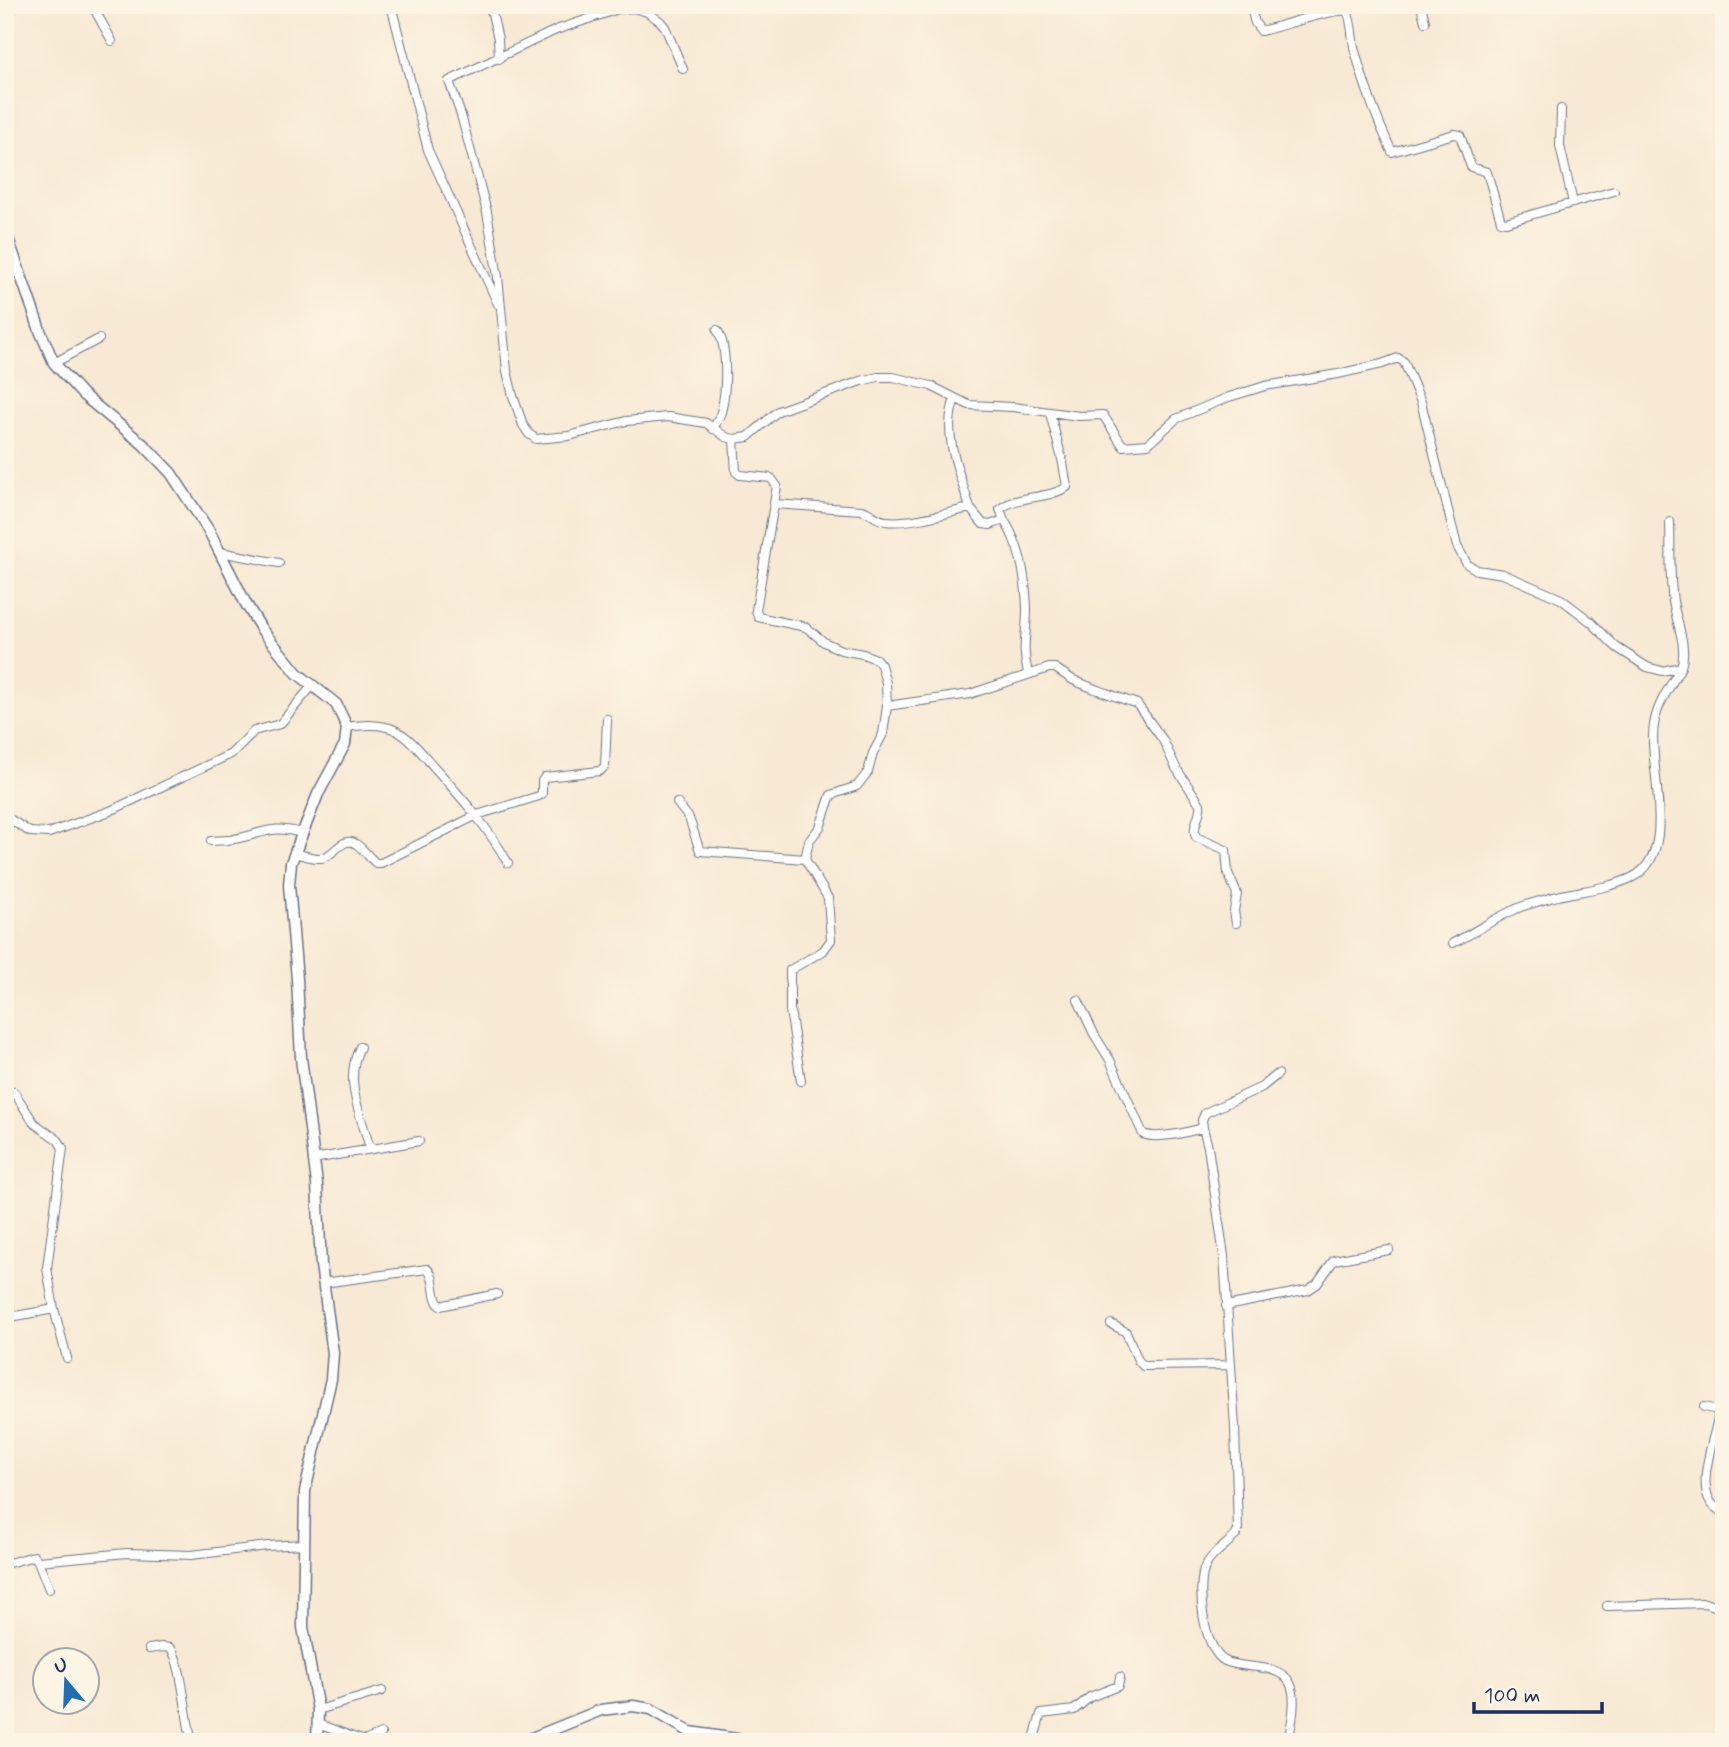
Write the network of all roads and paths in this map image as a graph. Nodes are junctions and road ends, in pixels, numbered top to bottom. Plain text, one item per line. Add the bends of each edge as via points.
1 (92, 5) edge
2 (391, 5) edge
3 (491, 5) edge
4 (1250, 5) edge
5 (1421, 5) edge
6 (1425, 22) dead end
7 (112, 41) dead end
8 (499, 59) junction
9 (683, 69) dead end
10 (1561, 109) dead end
11 (1614, 191) dead end
12 (1573, 203) junction
13 (5, 230) edge
14 (503, 313) junction
15 (717, 330) dead end
16 (99, 339) dead end
17 (54, 363) junction
18 (955, 399) junction
19 (1050, 413) junction
20 (713, 429) junction
21 (734, 439) junction
22 (775, 503) junction
23 (970, 508) junction
24 (1004, 520) junction
25 (1670, 522) dead end
26 (220, 552) junction
27 (279, 563) dead end
28 (1681, 667) junction
29 (1028, 673) junction
30 (313, 686) junction
31 (887, 706) junction
32 (607, 719) dead end
33 (347, 727) junction
34 (677, 803) dead end
35 (477, 815) junction
36 (5, 816) edge
37 (302, 832) junction
38 (211, 841) dead end
39 (294, 853) junction
40 (805, 859) junction
41 (508, 863) dead end
42 (1236, 923) dead end
43 (1453, 943) dead end
44 (1078, 1000) dead end
45 (360, 1047) dead end
46 (1278, 1074) dead end
47 (801, 1081) dead end
48 (14, 1092) dead end
49 (1203, 1128) junction
50 (419, 1141) dead end
51 (370, 1148) junction
52 (313, 1159) junction
53 (1389, 1250) dead end
54 (323, 1283) junction
55 (497, 1294) dead end
56 (1226, 1306) junction
57 (54, 1309) junction
58 (5, 1318) edge
59 (1111, 1324) dead end
60 (67, 1358) dead end
61 (1231, 1365) junction
62 (1704, 1407) dead end
63 (1724, 1512) edge
64 (304, 1544) junction
65 (38, 1562) junction
66 (5, 1564) edge
67 (49, 1589) dead end
68 (1607, 1606) dead end
69 (1724, 1609) edge
70 (149, 1649) dead end
71 (1120, 1677) dead end
72 (382, 1691) dead end
73 (318, 1710) junction
74 (318, 1724) junction
75 (380, 1734) dead end
76 (192, 1742) edge
77 (317, 1742) edge
78 (522, 1742) edge
79 (756, 1742) edge
80 (1033, 1742) edge
81 (1288, 1742) edge

1 - 7 street
2 - 14 street via 428,150
3 - 8 street
4 - 12 street via 1261,31 1348,12 1358,62 1392,152 1461,135 1471,167 1487,172 1501,220
5 - 6 street
8 - 9 street via 556,30 634,8 665,27
8 - 14 street via 449,85 483,196
10 - 12 street via 1560,146
11 - 12 street
13 - 17 street
14 - 20 street via 513,396 523,425 536,439 646,418 694,421
15 - 20 street via 724,343 723,399
16 - 17 street
17 - 26 street via 172,473
18 - 19 street via 969,405
18 - 21 street via 931,386 878,377 778,411 748,438
18 - 23 street via 950,421 952,447
19 - 24 street via 1067,487 1008,503 1000,509
19 - 28 street via 1103,415 1123,446 1148,444 1176,419 1229,397 1402,359 1421,402 1457,546 1467,564 1561,599 1647,667 1662,671
20 - 21 street
21 - 22 street via 736,472 774,480
22 - 23 street via 861,510 884,521
22 - 31 street via 758,617 806,627 841,650 876,659 886,683
23 - 24 street via 983,524
24 - 29 street via 1021,558 1027,608 1023,655
25 - 28 street
26 - 27 street
26 - 30 street via 262,630
28 - 43 street via 1654,722 1659,814 1654,852 1646,867 1620,882 1516,909
29 - 31 street via 970,694
29 - 42 street via 1055,668 1141,708 1200,804 1196,837 1226,850 1228,873 1237,894
30 - 33 street via 336,704
30 - 36 street via 281,724 254,731 230,754 110,811 49,833 30,832
31 - 40 street via 883,734 868,772 857,786 831,794
32 - 35 street via 604,769 545,777 542,794
33 - 35 street via 378,725 396,731
33 - 37 street via 345,744
34 - 40 street via 689,818 700,851
35 - 39 street via 381,863 350,842 319,859
35 - 41 street
37 - 38 street via 268,829
37 - 39 street
39 - 52 street via 289,885
40 - 47 street via 828,898 831,940 788,975
44 - 49 street via 1143,1134
45 - 51 street via 352,1084
46 - 49 street via 1262,1087 1205,1113
48 - 57 street via 34,1123 63,1148 47,1268
49 - 56 street via 1224,1256
50 - 51 street
51 - 52 street
52 - 54 street
53 - 56 street via 1334,1260 1308,1290
54 - 55 street via 427,1269 440,1306
54 - 64 street via 333,1366 306,1484
56 - 61 street
57 - 58 street
57 - 60 street
59 - 61 street via 1126,1332 1143,1366
61 - 81 street via 1238,1530 1205,1567 1201,1586 1204,1614 1217,1657 1289,1680 1293,1694
62 - 63 street via 1720,1413 1705,1492 1712,1506
64 - 65 street
64 - 73 street via 303,1627
65 - 66 street via 29,1556
65 - 67 street
68 - 69 street via 1705,1603
70 - 76 street via 170,1648 178,1659
71 - 80 street via 1118,1686 1090,1697 1074,1710 1041,1714
72 - 73 street
73 - 74 street
74 - 75 street via 364,1741
74 - 77 street
78 - 79 street via 601,1710 633,1706 651,1709 690,1732

